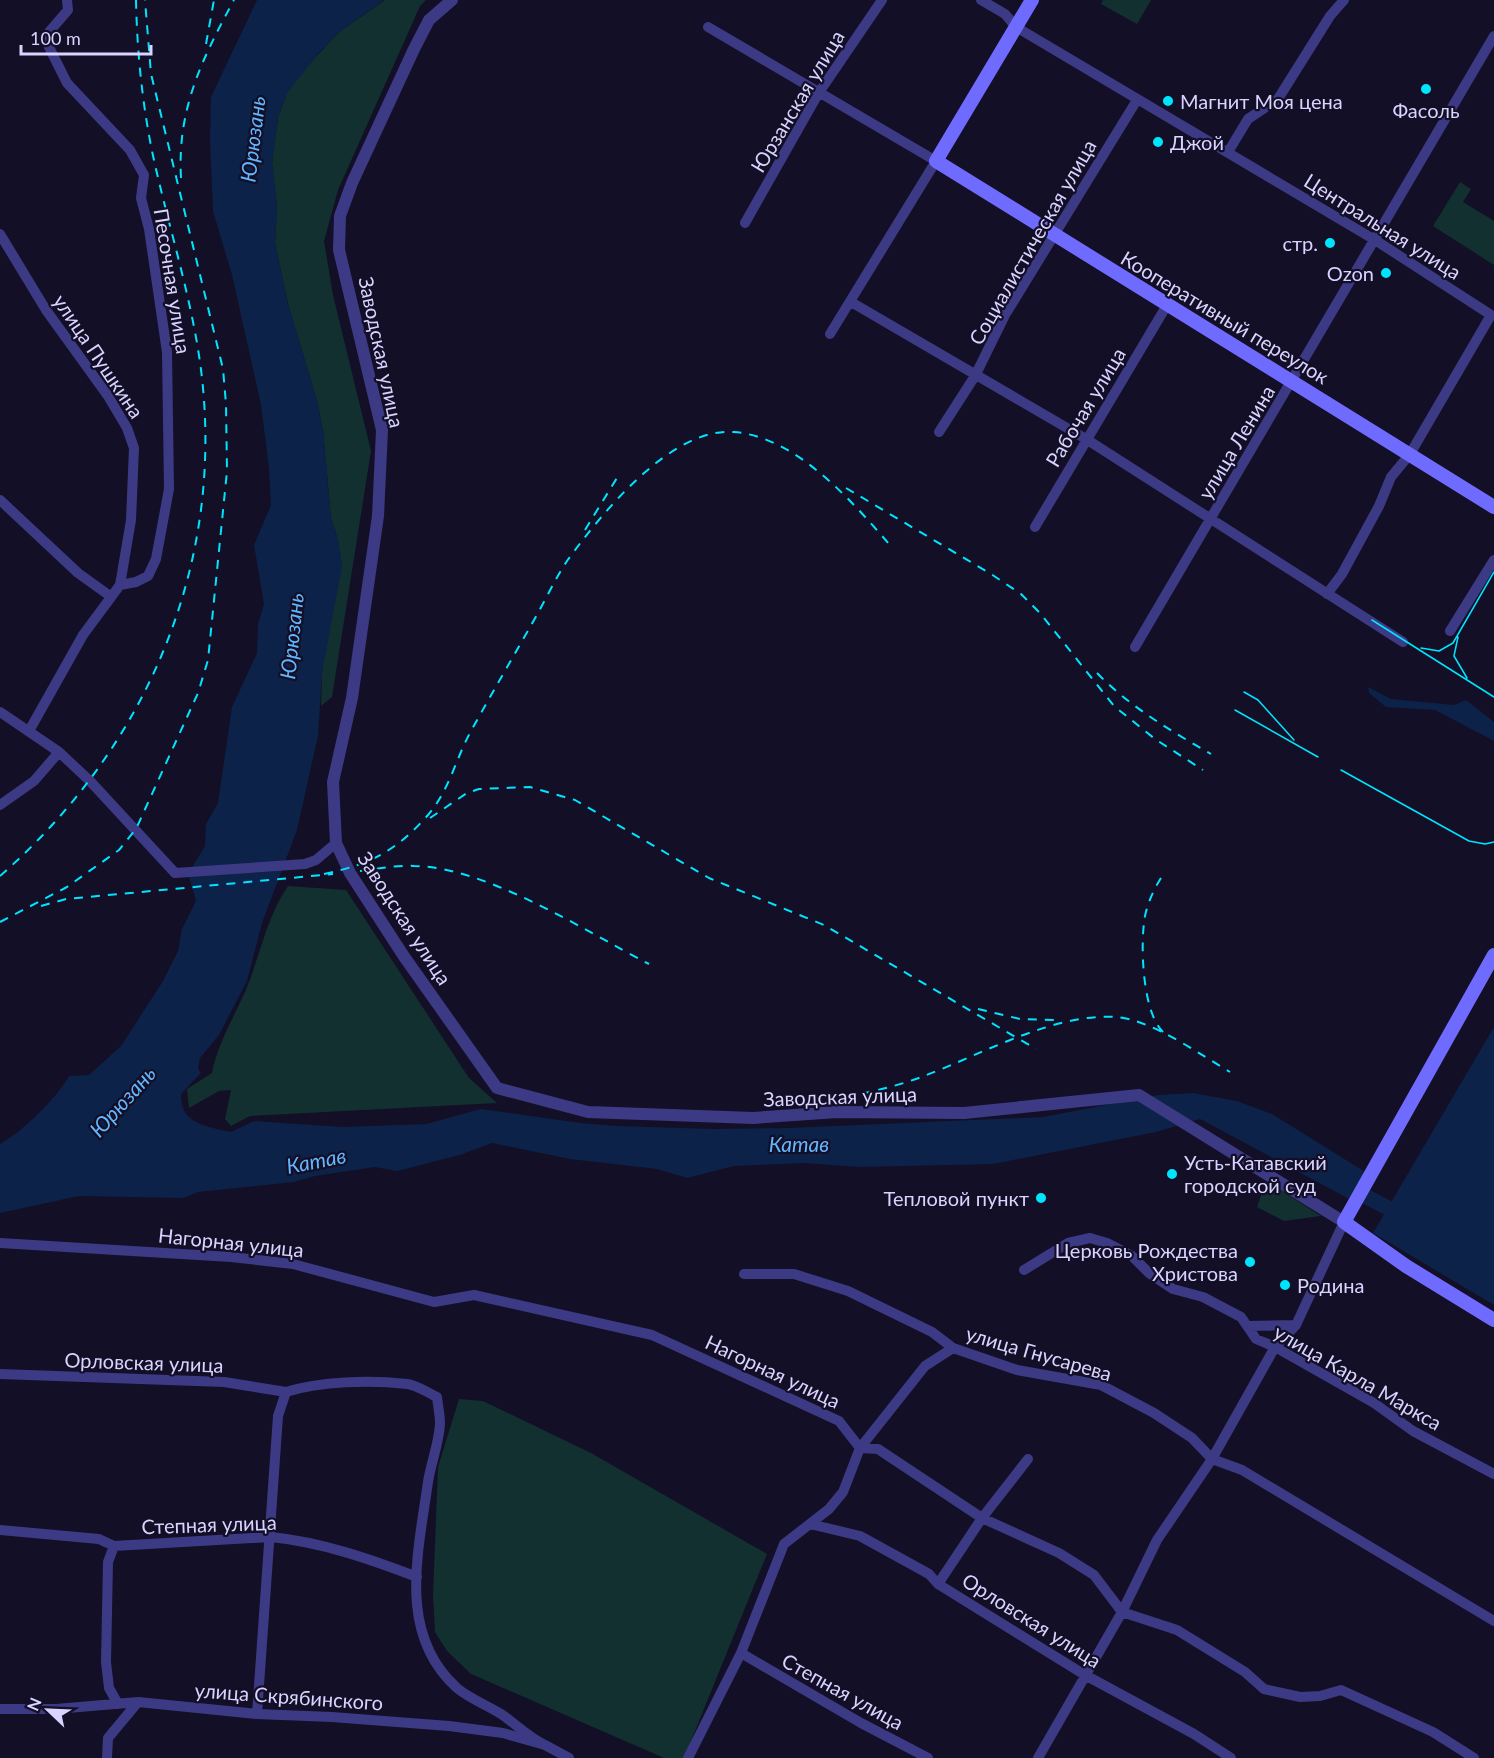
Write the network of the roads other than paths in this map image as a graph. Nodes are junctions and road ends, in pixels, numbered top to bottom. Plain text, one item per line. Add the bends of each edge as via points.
1 (67, 0) edge
2 (452, 0) edge
3 (882, 0) edge
4 (981, 0) edge
5 (1032, 0) edge
6 (1344, 0) edge
7 (708, 27) dead end
8 (1016, 27) junction
9 (1494, 36) edge
10 (818, 94) junction
11 (1137, 100) junction
12 (1228, 153) junction
13 (936, 162) junction
14 (745, 223) dead end
15 (0, 234) edge
16 (1054, 236) junction
17 (1375, 240) junction
18 (7, 246) junction
19 (0, 256) edge
20 (851, 302) junction
21 (1167, 305) junction
22 (1492, 316) edge
23 (830, 334) dead end
24 (975, 376) junction
25 (1294, 381) junction
26 (939, 432) dead end
27 (1086, 439) junction
28 (1410, 454) junction
29 (0, 500) edge
30 (1494, 507) edge
31 (1211, 520) junction
32 (1035, 527) dead end
33 (1494, 560) edge
34 (120, 585) junction
35 (1328, 594) junction
36 (110, 596) junction
37 (1450, 631) dead end
38 (1403, 642) dead end
39 (1135, 647) dead end
40 (0, 712) edge
41 (29, 731) junction
42 (59, 752) junction
43 (0, 805) edge
44 (336, 843) junction
45 (1494, 955) edge
46 (1344, 1222) junction
47 (0, 1243) edge
48 (1024, 1270) dead end
49 (744, 1274) dead end
50 (1494, 1320) edge
51 (1296, 1325) junction
52 (1249, 1326) junction
53 (1275, 1347) junction
54 (953, 1348) junction
55 (0, 1374) edge
56 (286, 1392) junction
57 (860, 1448) junction
58 (1028, 1459) dead end
59 (1212, 1459) junction
60 (1494, 1474) edge
61 (982, 1518) junction
62 (810, 1524) junction
63 (0, 1530) edge
64 (271, 1537) junction
65 (114, 1546) junction
66 (417, 1577) junction
67 (938, 1584) junction
68 (1122, 1612) junction
69 (1494, 1620) edge
70 (741, 1653) junction
71 (1085, 1675) junction
72 (138, 1702) junction
73 (118, 1704) junction
74 (0, 1709) edge
75 (257, 1714) junction
76 (545, 1745) junction
77 (1214, 1753) edge
78 (107, 1758) edge
79 (569, 1758) edge
80 (688, 1758) edge
81 (928, 1758) edge
82 (1038, 1758) edge
83 (1231, 1758) edge
84 (1474, 1758) edge

1 - 34 street, Песочная улица via 68,10 49,33 48,45 67,83 130,150 144,175 141,198 167,352 169,489 156,559 148,576
2 - 44 street, Заводская улица via 429,20 340,216 339,250 382,430 378,516 352,698 333,782
3 - 10 street, Юрзанская улица
4 - 8 street, Центральная улица via 1005,14
5 - 8 main road
6 - 12 street via 1278,99 1248,119
7 - 10 street
8 - 11 street, Центральная улица
8 - 13 main road
9 - 17 street, улица Ленина
10 - 13 street
10 - 14 street, Юрзанская улица
11 - 12 street, Центральная улица
11 - 16 street, Социалистическая улица
12 - 17 street, Центральная улица
13 - 16 main road, Кооперативный переулок
13 - 20 street
15 - 18 street, улица Пушкина
16 - 21 main road, Кооперативный переулок
16 - 24 street, Социалистическая улица via 1005,315
17 - 22 street, Центральная улица
17 - 25 street, улица Ленина
18 - 19 street
18 - 34 street, улица Пушкина via 127,428 134,448 134,488
20 - 23 street
20 - 24 street
21 - 25 main road, Кооперативный переулок
21 - 27 street, Рабочая улица
22 - 28 street, Центральная улица
24 - 26 street, Социалистическая улица
24 - 27 street
25 - 28 main road, Кооперативный переулок
25 - 31 street, улица Ленина
27 - 31 street
27 - 32 street, Рабочая улица
28 - 30 main road, Кооперативный переулок
28 - 35 street, Центральная улица via 1391,477 1379,506
29 - 36 street via 78,573
31 - 35 street
31 - 39 street, улица Ленина
33 - 37 street
34 - 36 street
35 - 38 street
36 - 41 street via 83,635
40 - 41 street
41 - 42 street
42 - 43 street via 34,782
42 - 44 street via 175,873 305,864
44 - 46 street, Заводская улица via 350,873 403,955 497,1088 588,1112 753,1118 837,1112 964,1113 1139,1095
45 - 46 main road
46 - 50 main road
46 - 51 street
47 - 57 street, Нагорная улица via 293,1264 434,1302 474,1295 638,1331 839,1421
48 - 52 street, улица Карла Маркса via 1068,1243 1090,1238 1132,1256 1173,1289 1203,1297 1241,1317
49 - 54 street, улица Гнусарева via 794,1274 848,1291 932,1332
51 - 52 street
51 - 53 street
52 - 53 street, улица Карла Маркса via 1256,1339
53 - 59 street
53 - 60 street, улица Карла Маркса via 1374,1403 1413,1431
54 - 57 street via 925,1366
54 - 59 street, улица Гнусарева via 1017,1370 1101,1385 1173,1425
55 - 56 street, Орловская улица via 224,1382
56 - 64 street via 278,1416
56 - 66 street via 333,1384 409,1384 437,1397 440,1425
57 - 61 street via 878,1449
57 - 62 street via 843,1492 820,1519
58 - 61 street
59 - 68 street via 1157,1540
59 - 69 street, улица Гнусарева via 1242,1470
61 - 67 street
61 - 68 street via 1059,1553 1094,1575
62 - 67 street, Орловская улица via 860,1536 929,1574
62 - 70 street via 784,1544
63 - 65 street, Степная улица via 99,1539
64 - 65 street, Степная улица
64 - 66 street, Степная улица via 364,1557
64 - 75 street
65 - 73 street via 108,1562 106,1662 109,1688
66 - 76 street via 416,1608 421,1634 439,1670 459,1690
67 - 71 street, Орловская улица
68 - 71 street
68 - 84 street via 1177,1630 1245,1672 1264,1689 1300,1697 1341,1690 1433,1732
70 - 80 street
70 - 81 street, Степная улица
71 - 77 street, Орловская улица
71 - 82 street
72 - 73 street, улица Скрябинского
72 - 75 street, улица Скрябинского
72 - 78 street via 108,1738
73 - 74 street, улица Скрябинского
75 - 76 street, улица Скрябинского via 449,1726 503,1733
76 - 79 street, улица Скрябинского
77 - 83 street, Орловская улица

